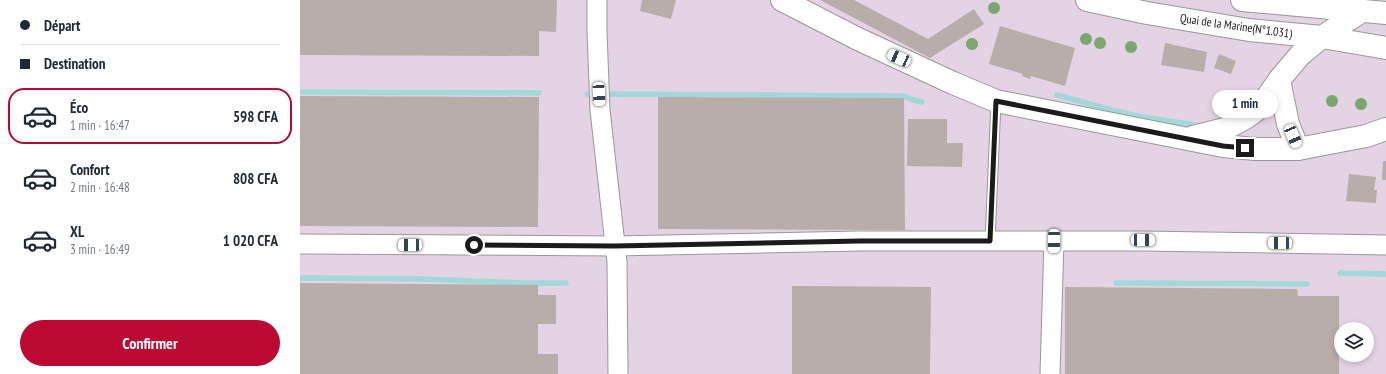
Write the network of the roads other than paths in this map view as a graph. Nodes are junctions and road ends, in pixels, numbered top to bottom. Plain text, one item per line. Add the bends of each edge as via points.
1 (597, 0) edge
2 (782, 0) edge
3 (1087, 0) edge
4 (1242, 0) edge
5 (1362, 10) junction
6 (1386, 13) edge
7 (1322, 37) junction
8 (1386, 48) edge
9 (1279, 80) junction
10 (996, 101) junction
11 (1386, 129) edge
12 (1189, 138) junction
13 (1298, 149) junction
14 (990, 241) junction
15 (1054, 241) junction
16 (300, 244) edge
17 (1386, 245) edge
18 (615, 246) junction
19 (618, 374) edge
20 (1050, 374) edge

1 - 18 street via 600,110
2 - 10 street via 858,40
3 - 7 street, Quai de la Marine(N°1.031) via 1249,30
4 - 5 street
5 - 6 street
5 - 7 street
7 - 8 street, Quai de la Marine(N°1.031)
7 - 9 street via 1300,55
9 - 12 street via 1261,106 1247,117 1225,129
9 - 13 street via 1288,124
10 - 12 street
10 - 14 lane
11 - 13 street via 1366,136
12 - 13 street via 1242,148
14 - 15 street
14 - 18 street
15 - 17 street via 1143,240
15 - 20 street
16 - 18 street
18 - 19 street

